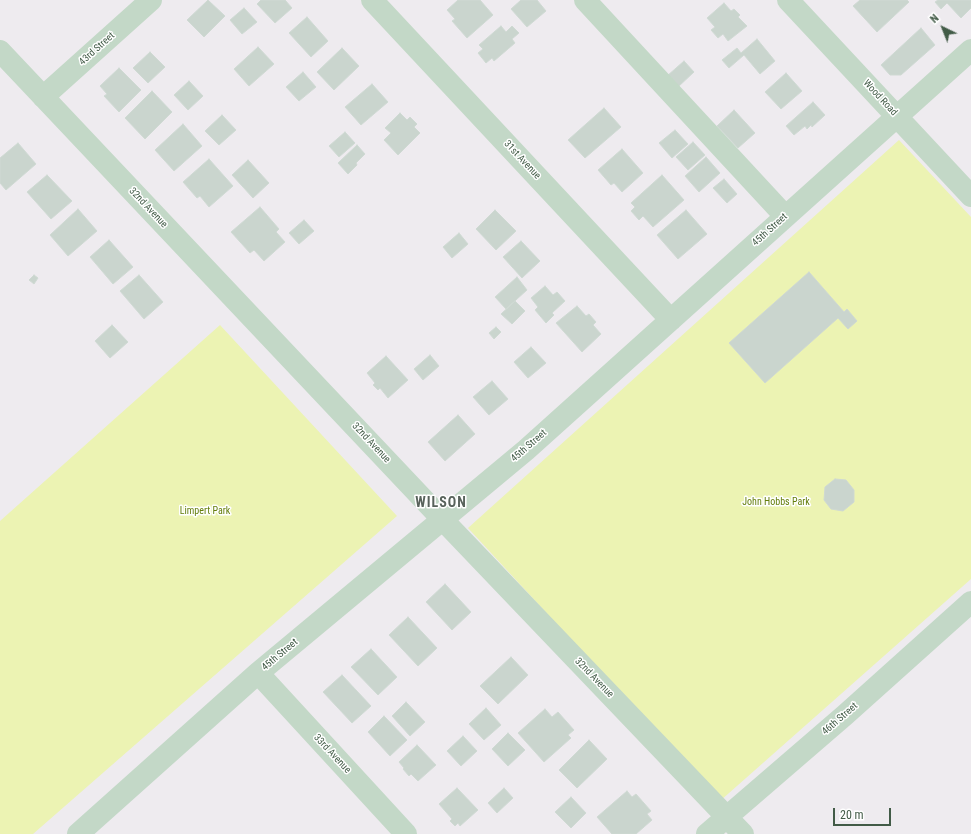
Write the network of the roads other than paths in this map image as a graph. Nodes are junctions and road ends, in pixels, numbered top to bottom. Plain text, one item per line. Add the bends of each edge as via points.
1 (151, 0) edge
2 (372, 0) edge
3 (585, 0) edge
4 (788, 0) edge
5 (971, 50) edge
6 (0, 51) edge
7 (43, 97) junction
8 (897, 116) junction
9 (971, 196) edge
10 (785, 216) junction
11 (671, 320) junction
12 (442, 519) junction
13 (971, 602) edge
14 (258, 673) junction
15 (726, 817) junction
16 (78, 834) edge
17 (406, 834) edge
18 (707, 834) edge
19 (743, 834) edge

1 - 7 street, 43rd Street
2 - 11 street, 31st Avenue
3 - 10 street
4 - 8 street, Wood Road
5 - 8 street, 45th Street
6 - 7 street, 32nd Avenue
7 - 12 street, 32nd Avenue
8 - 9 street, Wood Road
8 - 10 street, 45th Street
10 - 11 street, 45th Street
11 - 12 street, 45th Street via 526,450
12 - 14 street, 45th Street
12 - 15 street, 32nd Avenue
13 - 15 street, 46th Street
14 - 16 street, 45th Street
14 - 17 street, 33rd Avenue
15 - 18 street, 46th Street
15 - 19 street, 32nd Avenue

